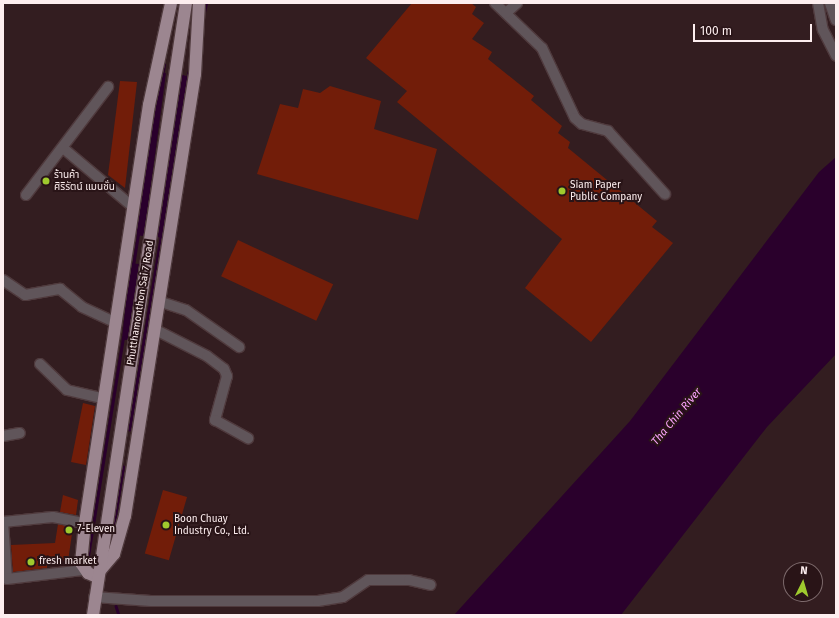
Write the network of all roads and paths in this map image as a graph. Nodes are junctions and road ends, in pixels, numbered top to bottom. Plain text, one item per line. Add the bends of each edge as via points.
1 (171, 3) edge
2 (186, 3) edge
3 (199, 3) edge
4 (495, 3) edge
5 (517, 3) edge
6 (818, 3) edge
7 (830, 3) edge
8 (506, 13) junction
9 (836, 20) edge
10 (836, 56) edge
11 (155, 69) junction
12 (175, 70) junction
13 (195, 74) junction
14 (108, 87) dead end
15 (63, 148) junction
16 (26, 194) dead end
17 (666, 194) dead end
18 (133, 207) junction
19 (127, 253) junction
20 (149, 256) junction
21 (165, 258) junction
22 (3, 280) edge
23 (158, 301) junction
24 (117, 323) junction
25 (154, 329) junction
26 (239, 347) dead end
27 (40, 364) dead end
28 (105, 399) junction
29 (20, 432) dead end
30 (3, 436) edge
31 (248, 438) dead end
32 (120, 445) junction
33 (136, 448) junction
34 (3, 522) edge
35 (84, 523) junction
36 (84, 570) junction
37 (98, 575) junction
38 (430, 585) dead end
39 (93, 605) edge
40 (87, 615) edge

1 - 11 main road
2 - 12 main road, Phutthamonthon Sai 7 Road
3 - 13 main road
4 - 8 street
5 - 8 street
6 - 10 street via 823,30
7 - 9 street
8 - 17 street via 542,48 575,118 582,124 608,131
11 - 12 main road
11 - 18 main road
12 - 13 main road
12 - 20 main road, Phutthamonthon Sai 7 Road
13 - 21 main road
14 - 15 street
15 - 16 street
15 - 18 street
18 - 19 main road
19 - 20 main road
19 - 24 main road
20 - 21 main road
20 - 32 main road, Phutthamonthon Sai 7 Road
21 - 23 main road
22 - 24 street via 24,295 60,289 82,307
23 - 25 main road
23 - 26 street via 186,310
24 - 28 main road
25 - 31 street via 207,356 224,369 227,376 216,409 216,420
25 - 33 main road
27 - 28 street via 67,390
28 - 35 main road
29 - 30 street
32 - 33 main road
32 - 37 main road, Phutthamonthon Sai 7 Road
33 - 37 main road via 120,540 108,565
34 - 35 street via 53,517
34 - 36 street via 7,579
35 - 36 main road via 81,557
36 - 37 main road
37 - 39 main road, Phutthamonthon Sai 7 Road
38 - 39 street via 409,580 368,580 343,597 318,601 112,598
39 - 40 main road, Phutthamonthon Sai 7 Road

